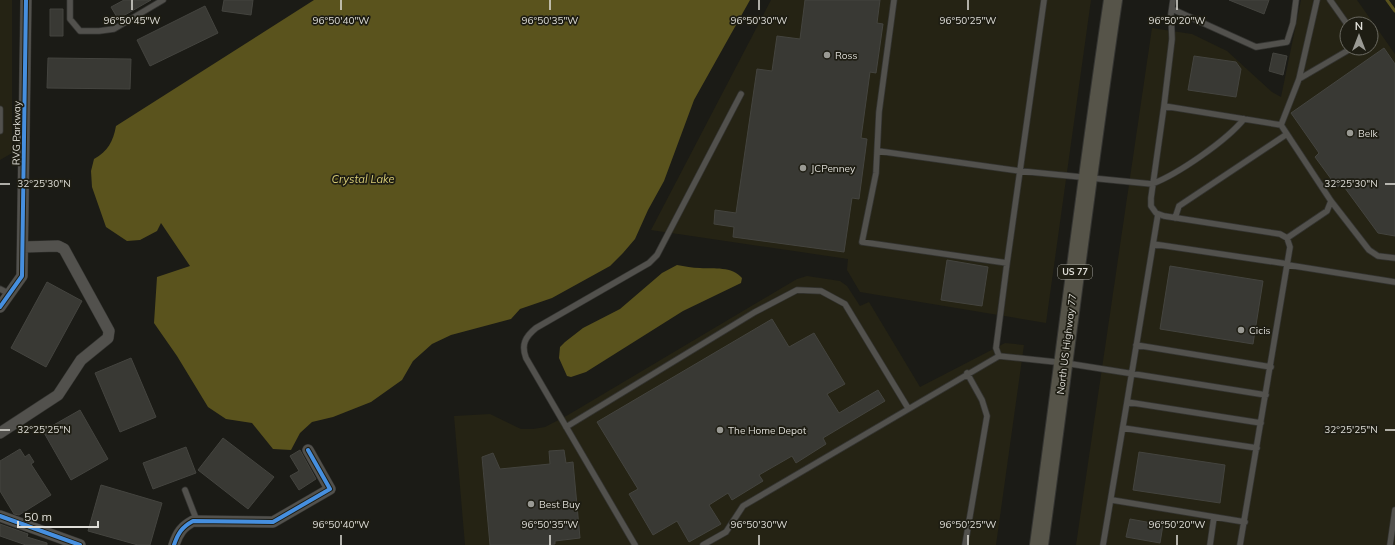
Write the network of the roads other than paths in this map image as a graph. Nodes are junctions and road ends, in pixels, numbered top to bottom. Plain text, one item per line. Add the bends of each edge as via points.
1 (26, 0) edge
2 (70, 0) edge
3 (163, 0) edge
4 (894, 0) edge
5 (1044, 0) edge
6 (1113, 0) edge
7 (1173, 0) edge
8 (1296, 0) edge
9 (1317, 0) edge
10 (1330, 0) edge
11 (1172, 9) junction
12 (1341, 16) edge
13 (1339, 56) edge
14 (1299, 79) junction
15 (741, 94) dead end
16 (1164, 106) junction
17 (0, 109) edge
18 (1244, 119) junction
19 (1281, 125) junction
20 (0, 131) edge
21 (1287, 134) junction
22 (878, 151) junction
23 (1020, 171) junction
24 (1087, 177) junction
25 (1152, 184) junction
26 (1331, 201) junction
27 (1158, 214) junction
28 (1175, 218) junction
29 (1287, 238) junction
30 (1153, 244) junction
31 (22, 246) junction
32 (1395, 258) edge
33 (1007, 263) junction
34 (1288, 264) junction
35 (1395, 282) edge
36 (5, 291) edge
37 (0, 307) edge
38 (1136, 345) junction
39 (999, 356) junction
40 (1065, 362) junction
41 (1271, 367) junction
42 (966, 373) junction
43 (1131, 373) junction
44 (1266, 395) junction
45 (1127, 402) junction
46 (908, 408) junction
47 (1261, 423) junction
48 (566, 427) junction
49 (1123, 428) junction
50 (0, 433) edge
51 (1257, 448) junction
52 (308, 450) dead end
53 (185, 490) dead end
54 (1112, 500) junction
55 (1395, 510) edge
56 (0, 516) edge
57 (1214, 517) junction
58 (197, 521) junction
59 (1245, 522) junction
60 (80, 545) edge
61 (174, 545) edge
62 (635, 545) edge
63 (703, 545) edge
64 (965, 545) edge
65 (1039, 545) edge
66 (1103, 545) edge
67 (1210, 545) edge
68 (1240, 545) edge
69 (1390, 545) edge

1 - 31 street, RVG Parkway
2 - 3 lane via 70,19 75,27 80,31 99,31 114,29
4 - 22 lane via 879,112
5 - 23 lane
6 - 24 main road, North US Highway 77 / US 77
7 - 11 lane
8 - 11 lane via 1287,42 1256,47
9 - 14 lane
10 - 12 lane
11 - 16 lane via 1172,39
13 - 14 lane
14 - 19 lane
15 - 48 lane via 656,255 649,263 536,328 524,341 523,351 526,358
16 - 18 lane
16 - 25 lane
17 - 20 lane
18 - 19 lane
18 - 25 lane via 1234,130 1174,173
19 - 21 lane
21 - 26 lane
21 - 28 lane via 1179,206
22 - 23 lane
22 - 33 lane via 862,242
23 - 24 lane
23 - 33 lane
24 - 25 lane
24 - 40 main road, North US Highway 77 / US 77
25 - 27 lane via 1151,206
26 - 29 lane via 1327,210
26 - 32 lane via 1370,250 1378,256
27 - 28 lane
27 - 30 lane
28 - 29 lane via 1280,234
29 - 34 lane via 1290,246
30 - 34 lane
30 - 38 lane
31 - 36 street, RVG Parkway via 22,276
31 - 50 street via 58,246 64,249 109,331 108,338 81,360 58,395
33 - 39 lane via 996,348
34 - 35 lane
34 - 41 lane
36 - 37 street, RVG Parkway
38 - 41 lane
38 - 43 lane
39 - 40 lane
39 - 42 lane
40 - 43 lane
40 - 65 main road, North US Highway 77 / US 77
41 - 44 lane
42 - 46 lane
42 - 64 lane via 982,400 986,416
43 - 44 lane
43 - 45 lane
44 - 47 lane
45 - 47 lane
45 - 49 lane
46 - 48 lane via 844,304 821,291 797,290 755,312
46 - 63 lane via 742,506 726,532
47 - 51 lane
48 - 62 lane
49 - 51 lane
49 - 54 lane
51 - 59 lane
52 - 58 street via 330,490 272,522
53 - 58 lane
54 - 57 lane
54 - 66 lane
55 - 69 lane
56 - 60 street
57 - 59 lane
57 - 67 lane
58 - 61 street via 185,525 178,533
59 - 68 lane

